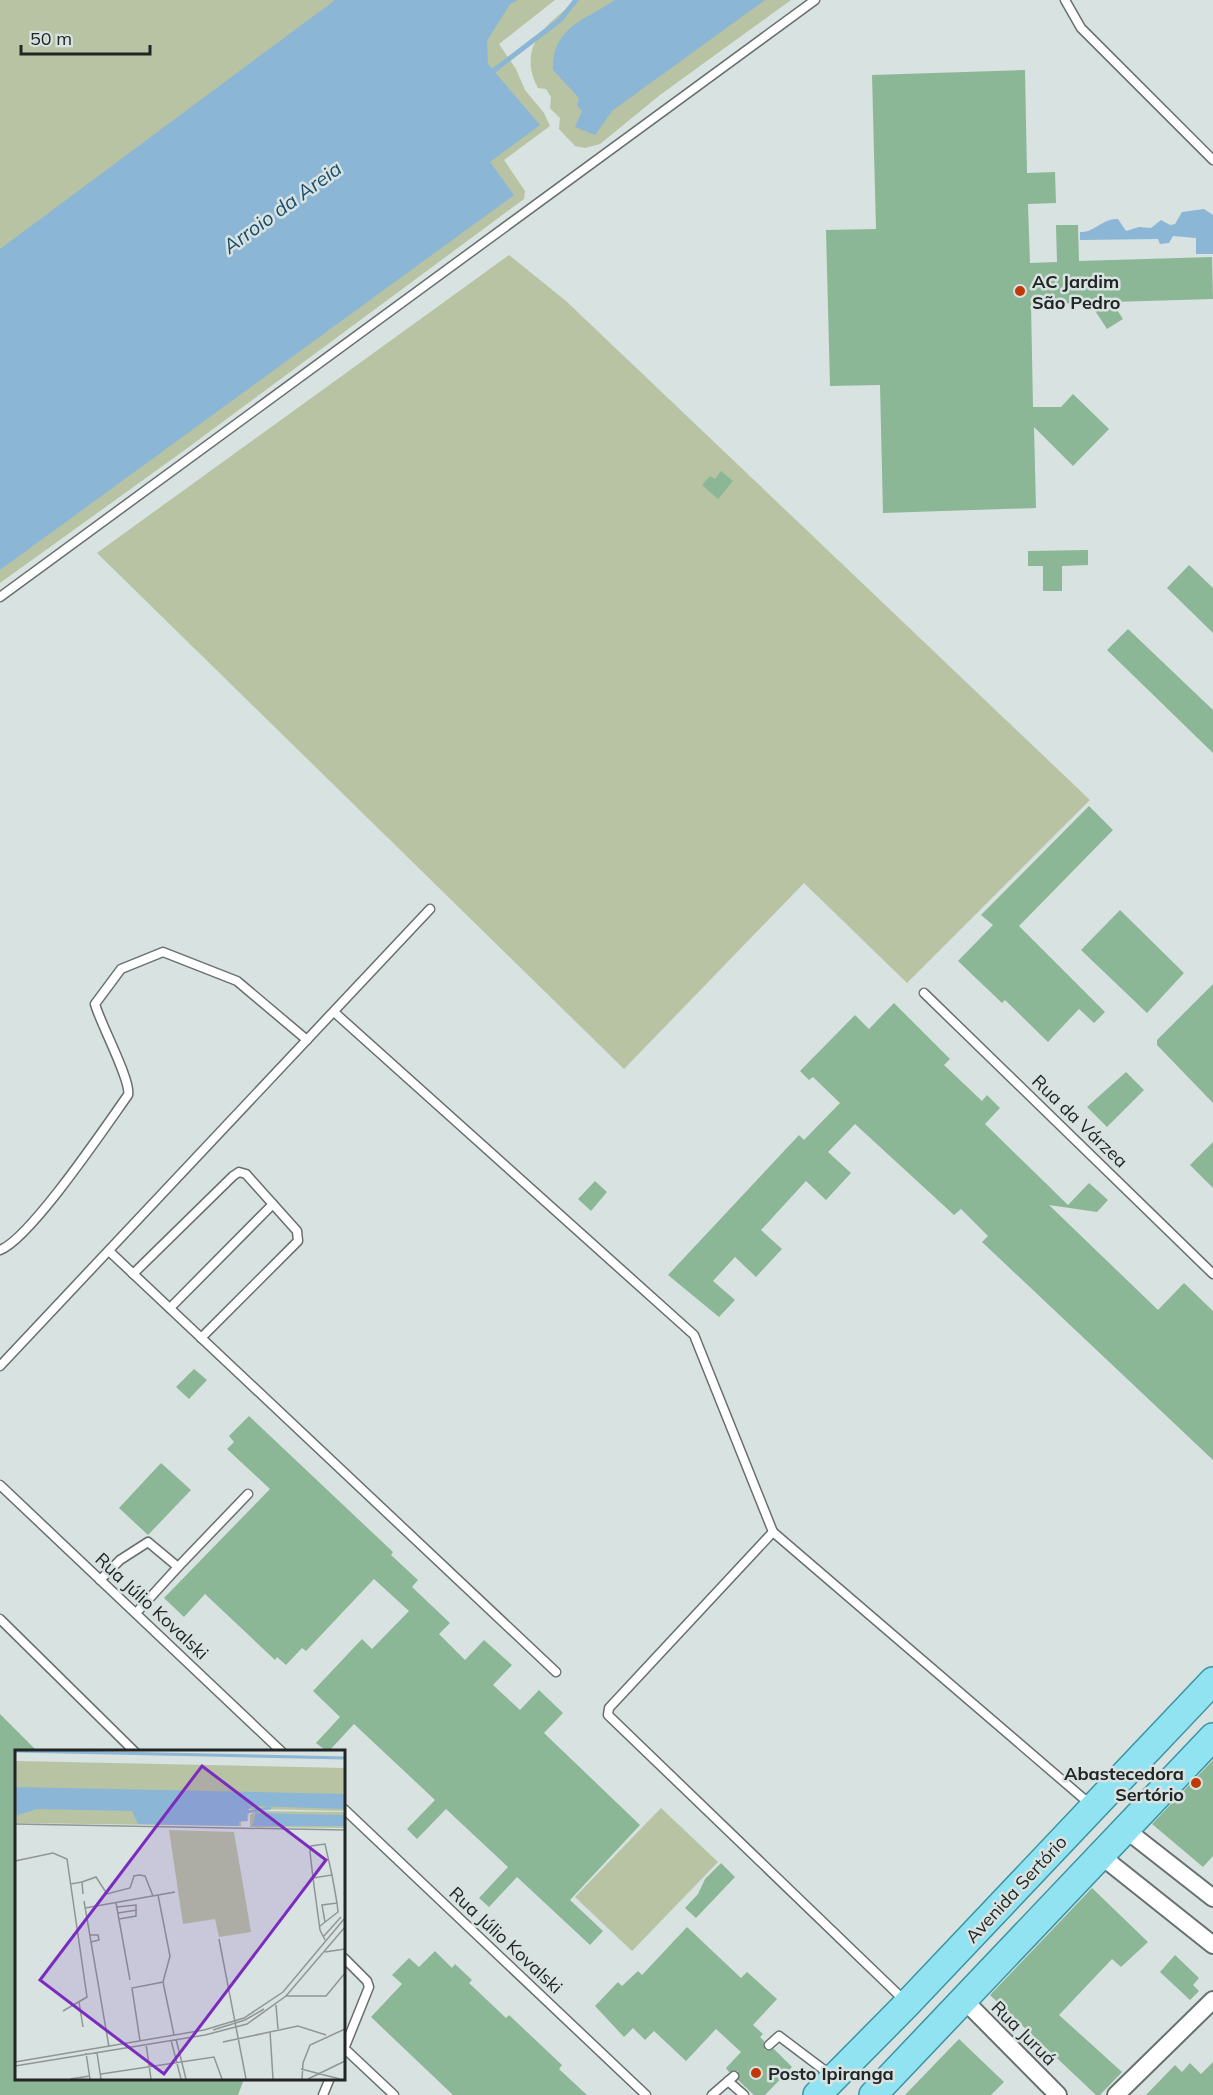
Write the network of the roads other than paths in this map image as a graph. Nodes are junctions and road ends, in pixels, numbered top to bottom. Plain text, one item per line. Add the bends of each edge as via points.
1 (815, 0) edge
2 (1065, 0) edge
3 (1213, 160) edge
4 (0, 597) edge
5 (430, 909) dead end
6 (924, 993) dead end
7 (334, 1012) junction
8 (307, 1040) junction
9 (273, 1204) junction
10 (0, 1250) edge
11 (109, 1251) junction
12 (134, 1274) junction
13 (1213, 1274) edge
14 (170, 1308) junction
15 (201, 1338) junction
16 (0, 1366) edge
17 (0, 1485) edge
18 (248, 1494) dead end
19 (773, 1532) junction
20 (178, 1567) junction
21 (100, 1580) junction
22 (136, 1613) junction
23 (0, 1619) edge
24 (556, 1672) dead end
25 (1213, 1681) edge
26 (1213, 1695) edge
27 (1209, 1734) edge
28 (133, 1750) edge
29 (280, 1750) edge
30 (1093, 1807) junction
31 (345, 1810) edge
32 (1121, 1826) junction
33 (1097, 1852) junction
34 (1213, 1898) edge
35 (1004, 1942) dead end
36 (1213, 1945) edge
37 (345, 1959) edge
38 (959, 1996) junction
39 (1213, 2000) edge
40 (907, 2004) junction
41 (769, 2045) dead end
42 (345, 2046) edge
43 (345, 2049) edge
44 (874, 2052) dead end
45 (330, 2080) edge
46 (826, 2087) edge
47 (323, 2095) edge
48 (394, 2095) edge
49 (646, 2095) edge
50 (712, 2095) edge
51 (744, 2095) edge
52 (873, 2095) edge
53 (1058, 2095) edge
54 (1116, 2095) edge

1 - 4 lane
2 - 3 lane via 1081,27
5 - 7 lane
6 - 13 lane, Rua da Várzea
7 - 8 lane
7 - 19 lane via 694,1335
8 - 10 lane via 237,981 163,952 121,969 95,1004 129,1083 128,1095 15,1242
8 - 11 lane
9 - 12 lane via 246,1174 236,1174
9 - 14 lane
9 - 15 lane via 297,1232 298,1240
11 - 12 lane
11 - 16 lane
12 - 14 lane
14 - 15 lane
15 - 24 lane
17 - 21 lane, Rua Júlio Kovalski
18 - 20 lane
19 - 30 lane
19 - 40 lane via 609,1708 608,1715
20 - 21 lane via 148,1542 120,1560
20 - 22 lane
21 - 22 lane, Rua Júlio Kovalski
22 - 29 lane, Rua Júlio Kovalski
23 - 28 lane
25 - 30 main road, Avenida Sertório
26 - 44 lane
27 - 32 main road, Avenida Sertório
30 - 40 main road, Avenida Sertório
31 - 49 lane, Rua Júlio Kovalski
32 - 33 main road, Avenida Sertório
32 - 34 street
33 - 35 lane
33 - 36 street
33 - 38 main road, Avenida Sertório
37 - 42 lane via 369,1987
38 - 52 main road, Avenida Sertório
38 - 53 street, Rua Juruá
39 - 54 street
40 - 46 main road, Avenida Sertório
41 - 46 lane via 779,2036
43 - 48 lane
45 - 47 lane
50 - 51 lane via 731,2079

